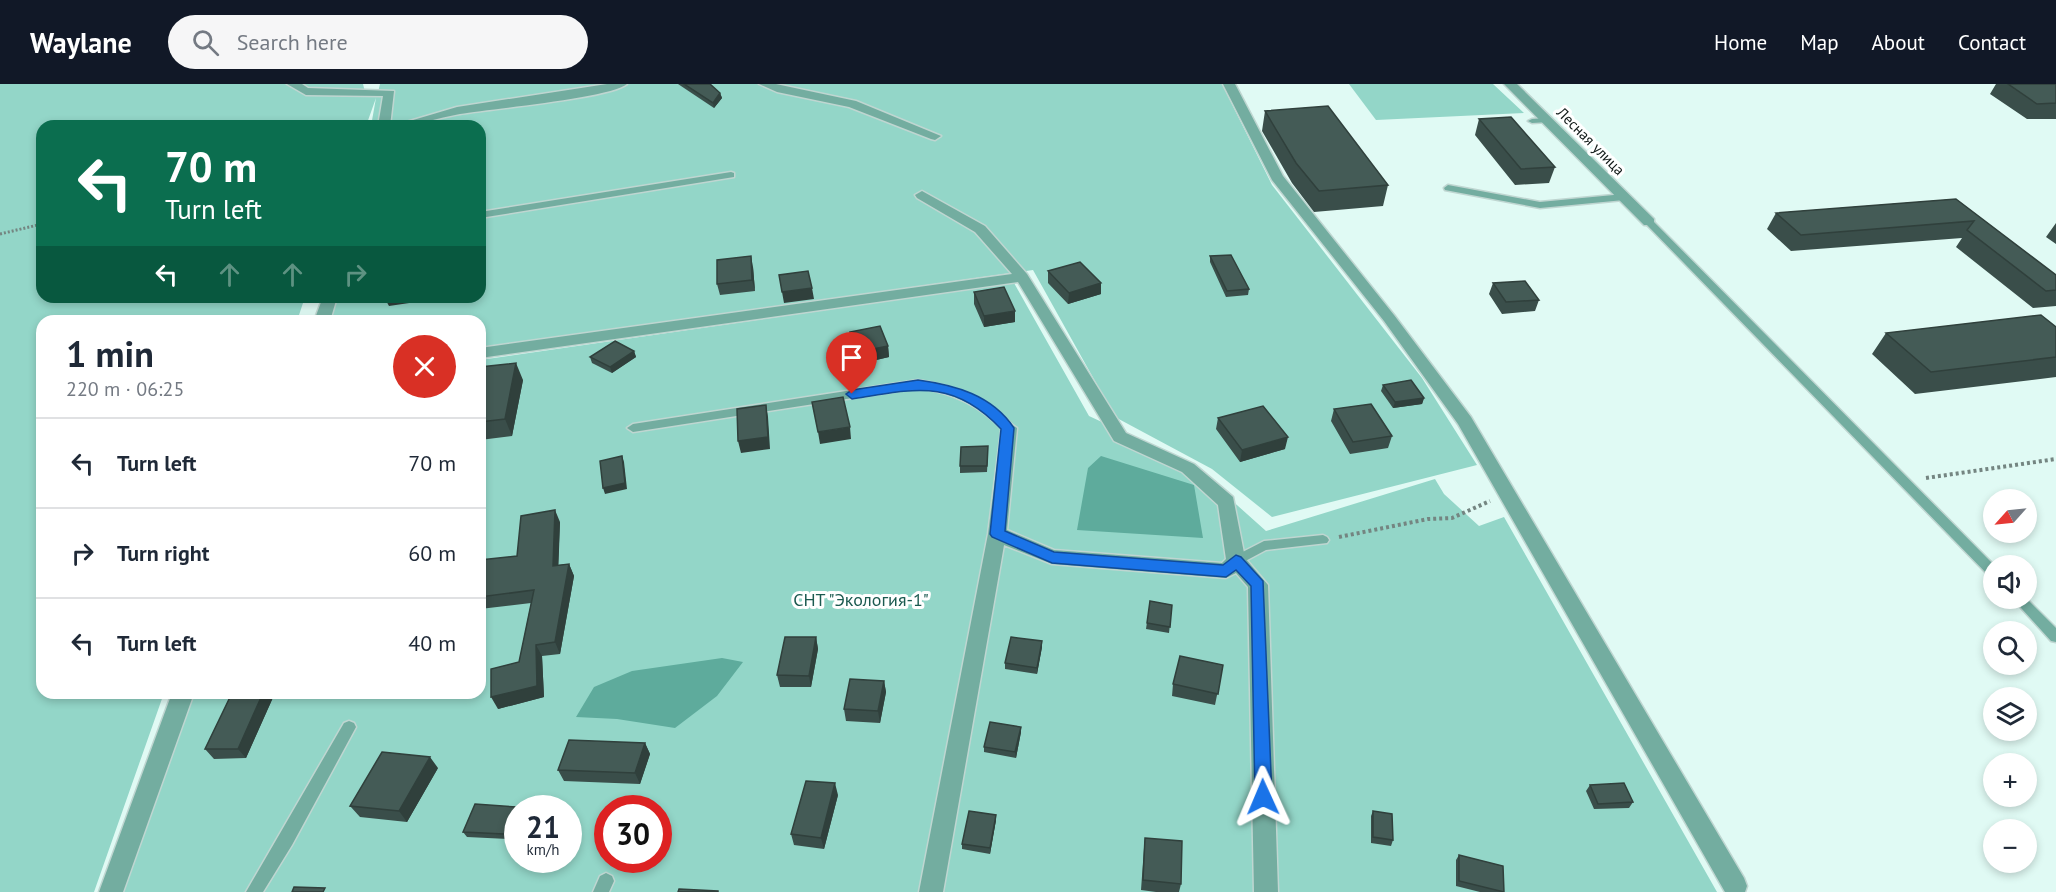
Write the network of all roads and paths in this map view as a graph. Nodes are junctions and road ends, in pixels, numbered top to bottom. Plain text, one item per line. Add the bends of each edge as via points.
1 (293, 84) edge
2 (621, 84) edge
3 (765, 84) edge
4 (1229, 84) edge
5 (1510, 84) edge
6 (385, 120) edge
7 (422, 120) edge
8 (1546, 120) junction
9 (1532, 121) dead end
10 (935, 136) dead end
11 (731, 175) dead end
12 (1448, 188) dead end
13 (922, 195) dead end
14 (1624, 197) junction
15 (486, 214) edge
16 (1649, 222) joint
17 (36, 225) edge
18 (0, 234) edge
19 (1022, 277) junction
20 (486, 352) edge
21 (633, 428) dead end
22 (1008, 428) joint
23 (2056, 459) edge
24 (1905, 482) junction
25 (1506, 491) junction
26 (998, 534) junction
27 (1323, 540) joint
28 (1236, 561) junction
29 (1983, 562) edge
30 (2029, 609) edge
31 (2056, 637) edge
32 (181, 699) edge
33 (349, 727) dead end
34 (1735, 886) dead end
35 (111, 892) edge
36 (254, 892) edge
37 (931, 892) edge
38 (1266, 892) edge

1 - 6 street via 306,91 390,93
2 - 7 street
3 - 10 street via 852,104
4 - 25 street via 1277,177 1458,411
5 - 8 street, Лесная улица
8 - 9 lane
8 - 14 street, Лесная улица
11 - 15 lane
12 - 14 lane via 1540,205
13 - 19 street via 980,230
14 - 16 street, Лесная улица
16 - 24 lane
17 - 18 path
19 - 20 street
19 - 28 street via 1120,437 1188,468 1227,502
21 - 22 lane via 918,384 952,389 992,411
22 - 26 street
23 - 24 path
24 - 29 lane
25 - 27 path via 1466,514
25 - 34 street
26 - 28 street via 1052,557 1226,571
26 - 37 street
27 - 28 lane via 1264,546
28 - 38 street via 1258,585
30 - 31 lane
32 - 35 street
33 - 36 lane

